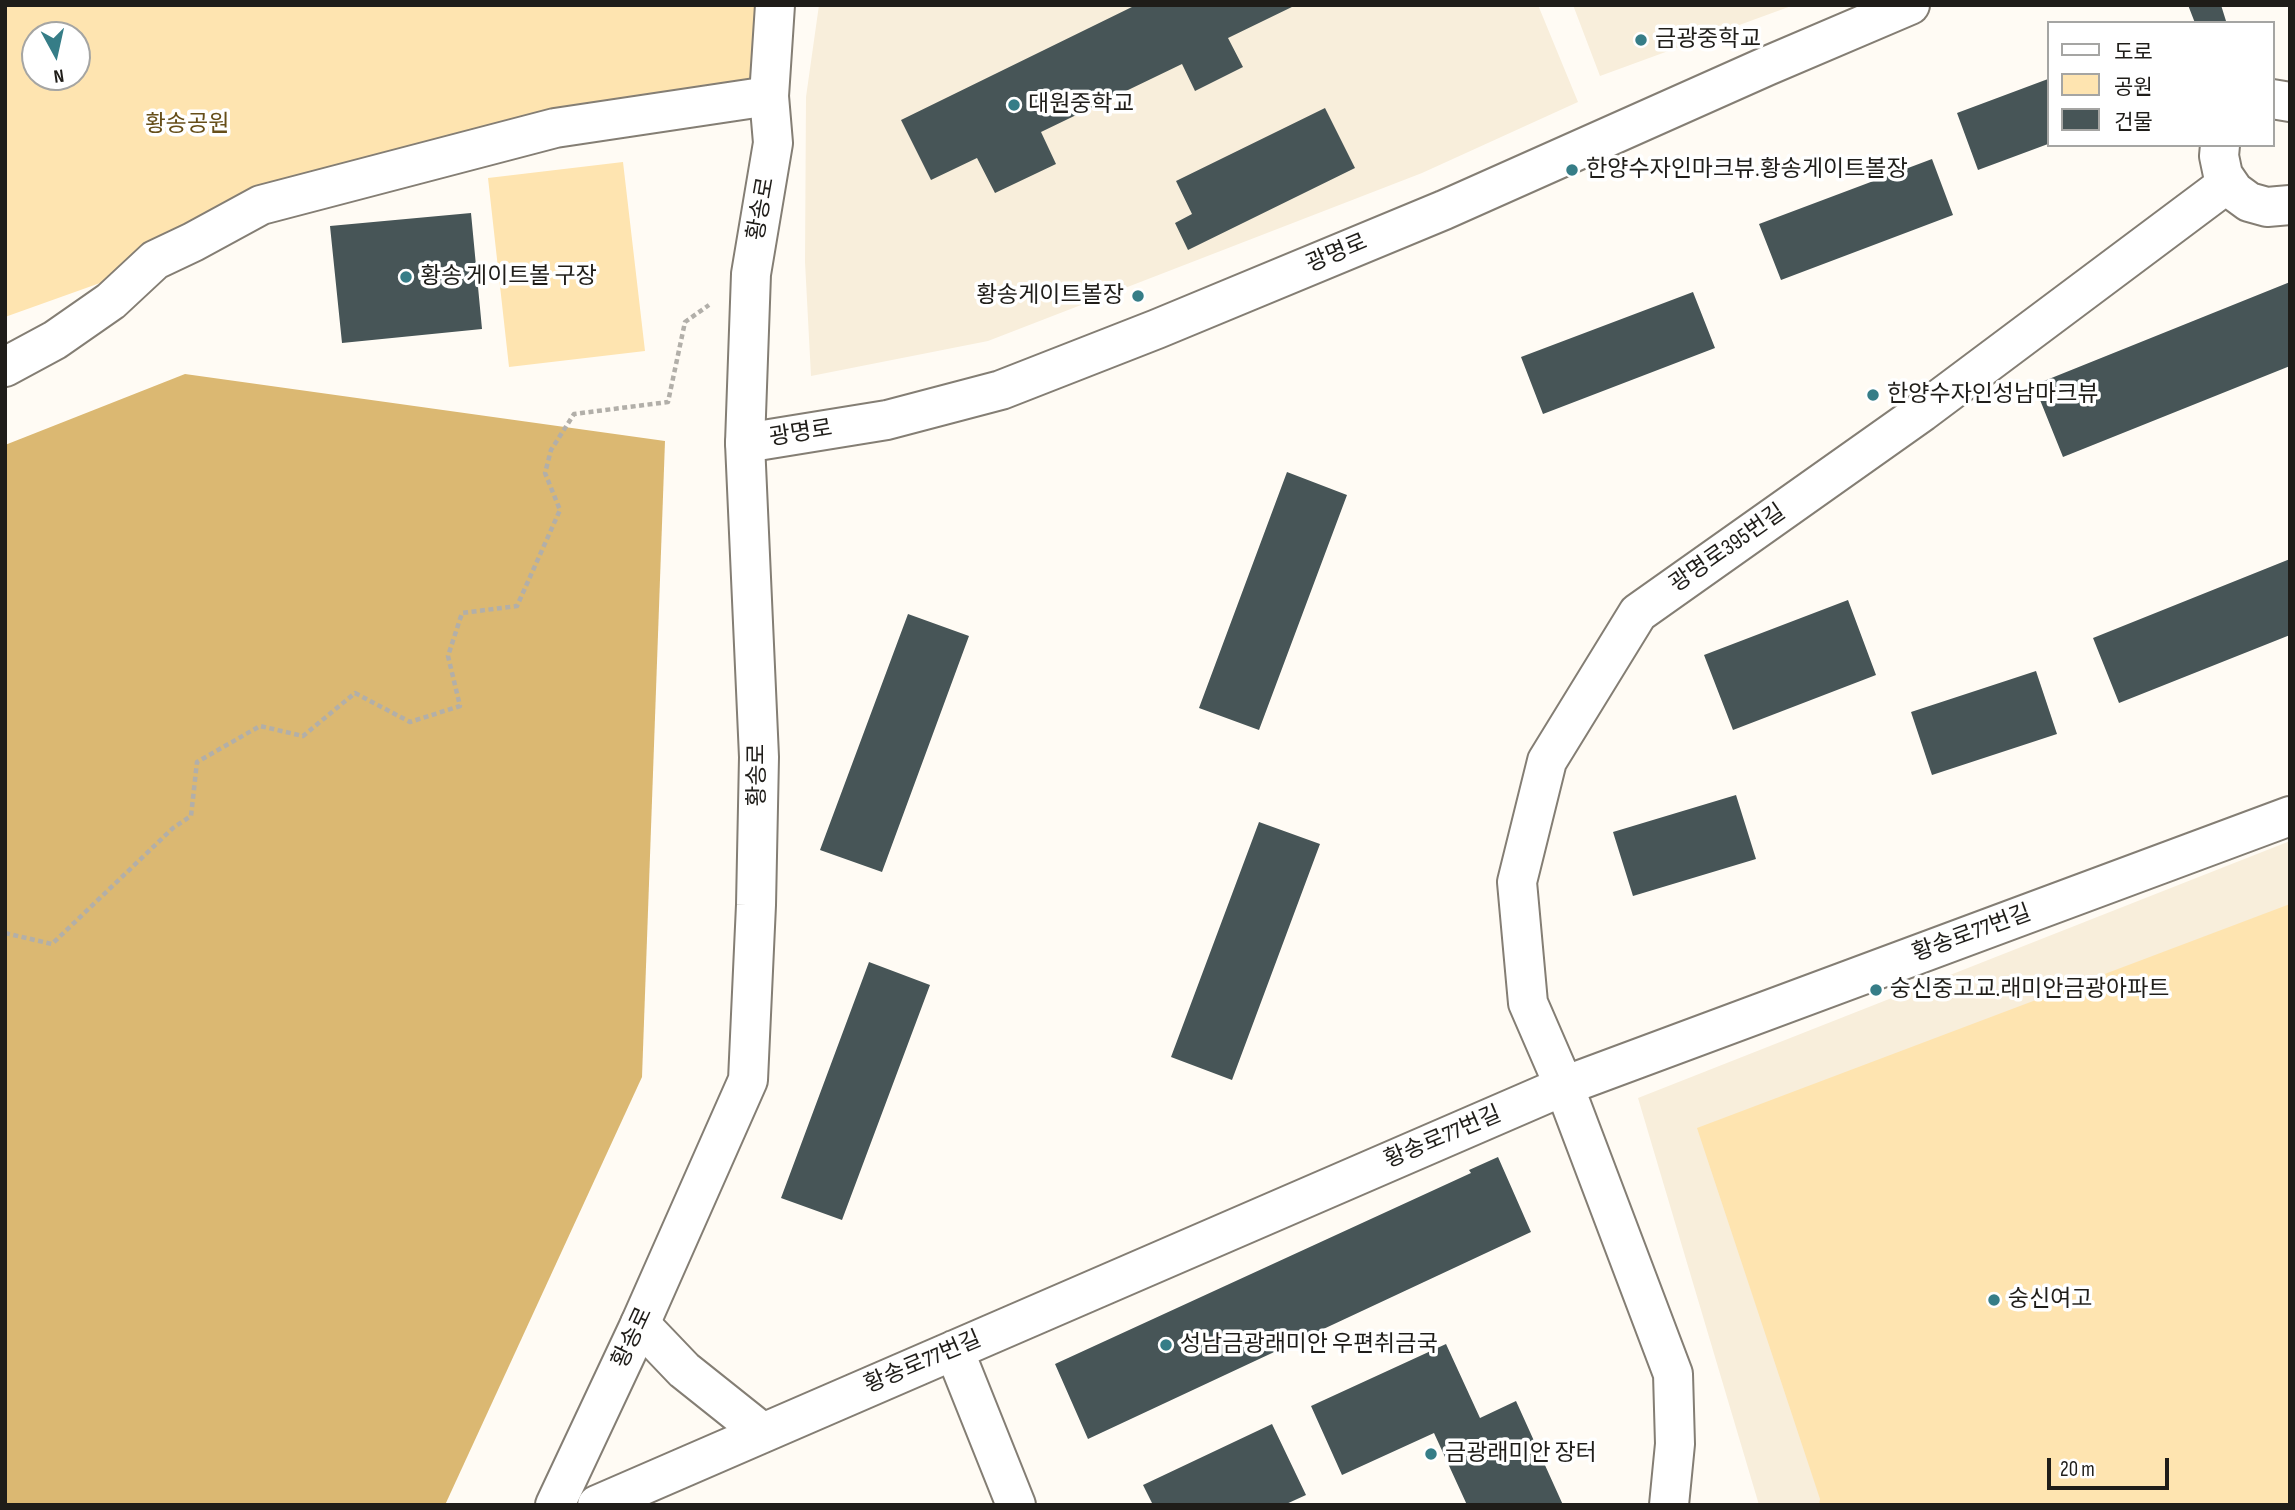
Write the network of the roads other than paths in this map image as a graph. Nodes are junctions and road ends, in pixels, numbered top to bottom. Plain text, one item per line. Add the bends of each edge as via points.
1 (775, 5) edge
2 (1910, 5) edge
3 (769, 96) junction
4 (2220, 147) edge
5 (2228, 183) junction
6 (2289, 209) edge
7 (5, 367) edge
8 (745, 443) junction
9 (2290, 816) edge
10 (1564, 1086) junction
11 (640, 1324) junction
12 (954, 1350) junction
13 (763, 1433) junction
14 (555, 1505) edge
15 (597, 1505) edge
16 (1016, 1505) edge
17 (1669, 1505) edge

1 - 3 street, 황송로
2 - 8 street, 광명로 via 1444,209 1001,390 887,420
3 - 7 street via 555,128 261,205 155,260 111,301 55,340
3 - 8 street, 황송로 via 773,143 751,274
4 - 5 street
5 - 6 street via 2249,202
5 - 10 street, 광명로395번길 via 1922,412 1638,613 1547,761 1517,881 1528,1003
8 - 11 street, 황송로 via 759,757 748,1080
9 - 10 street, 황송로77번길
10 - 12 street, 황송로77번길
10 - 17 street, 광명로395번길 via 1673,1374 1675,1444
11 - 13 street via 684,1370
11 - 14 street, 황송로
12 - 13 street, 황송로77번길
12 - 16 street
13 - 15 street, 황송로77번길

